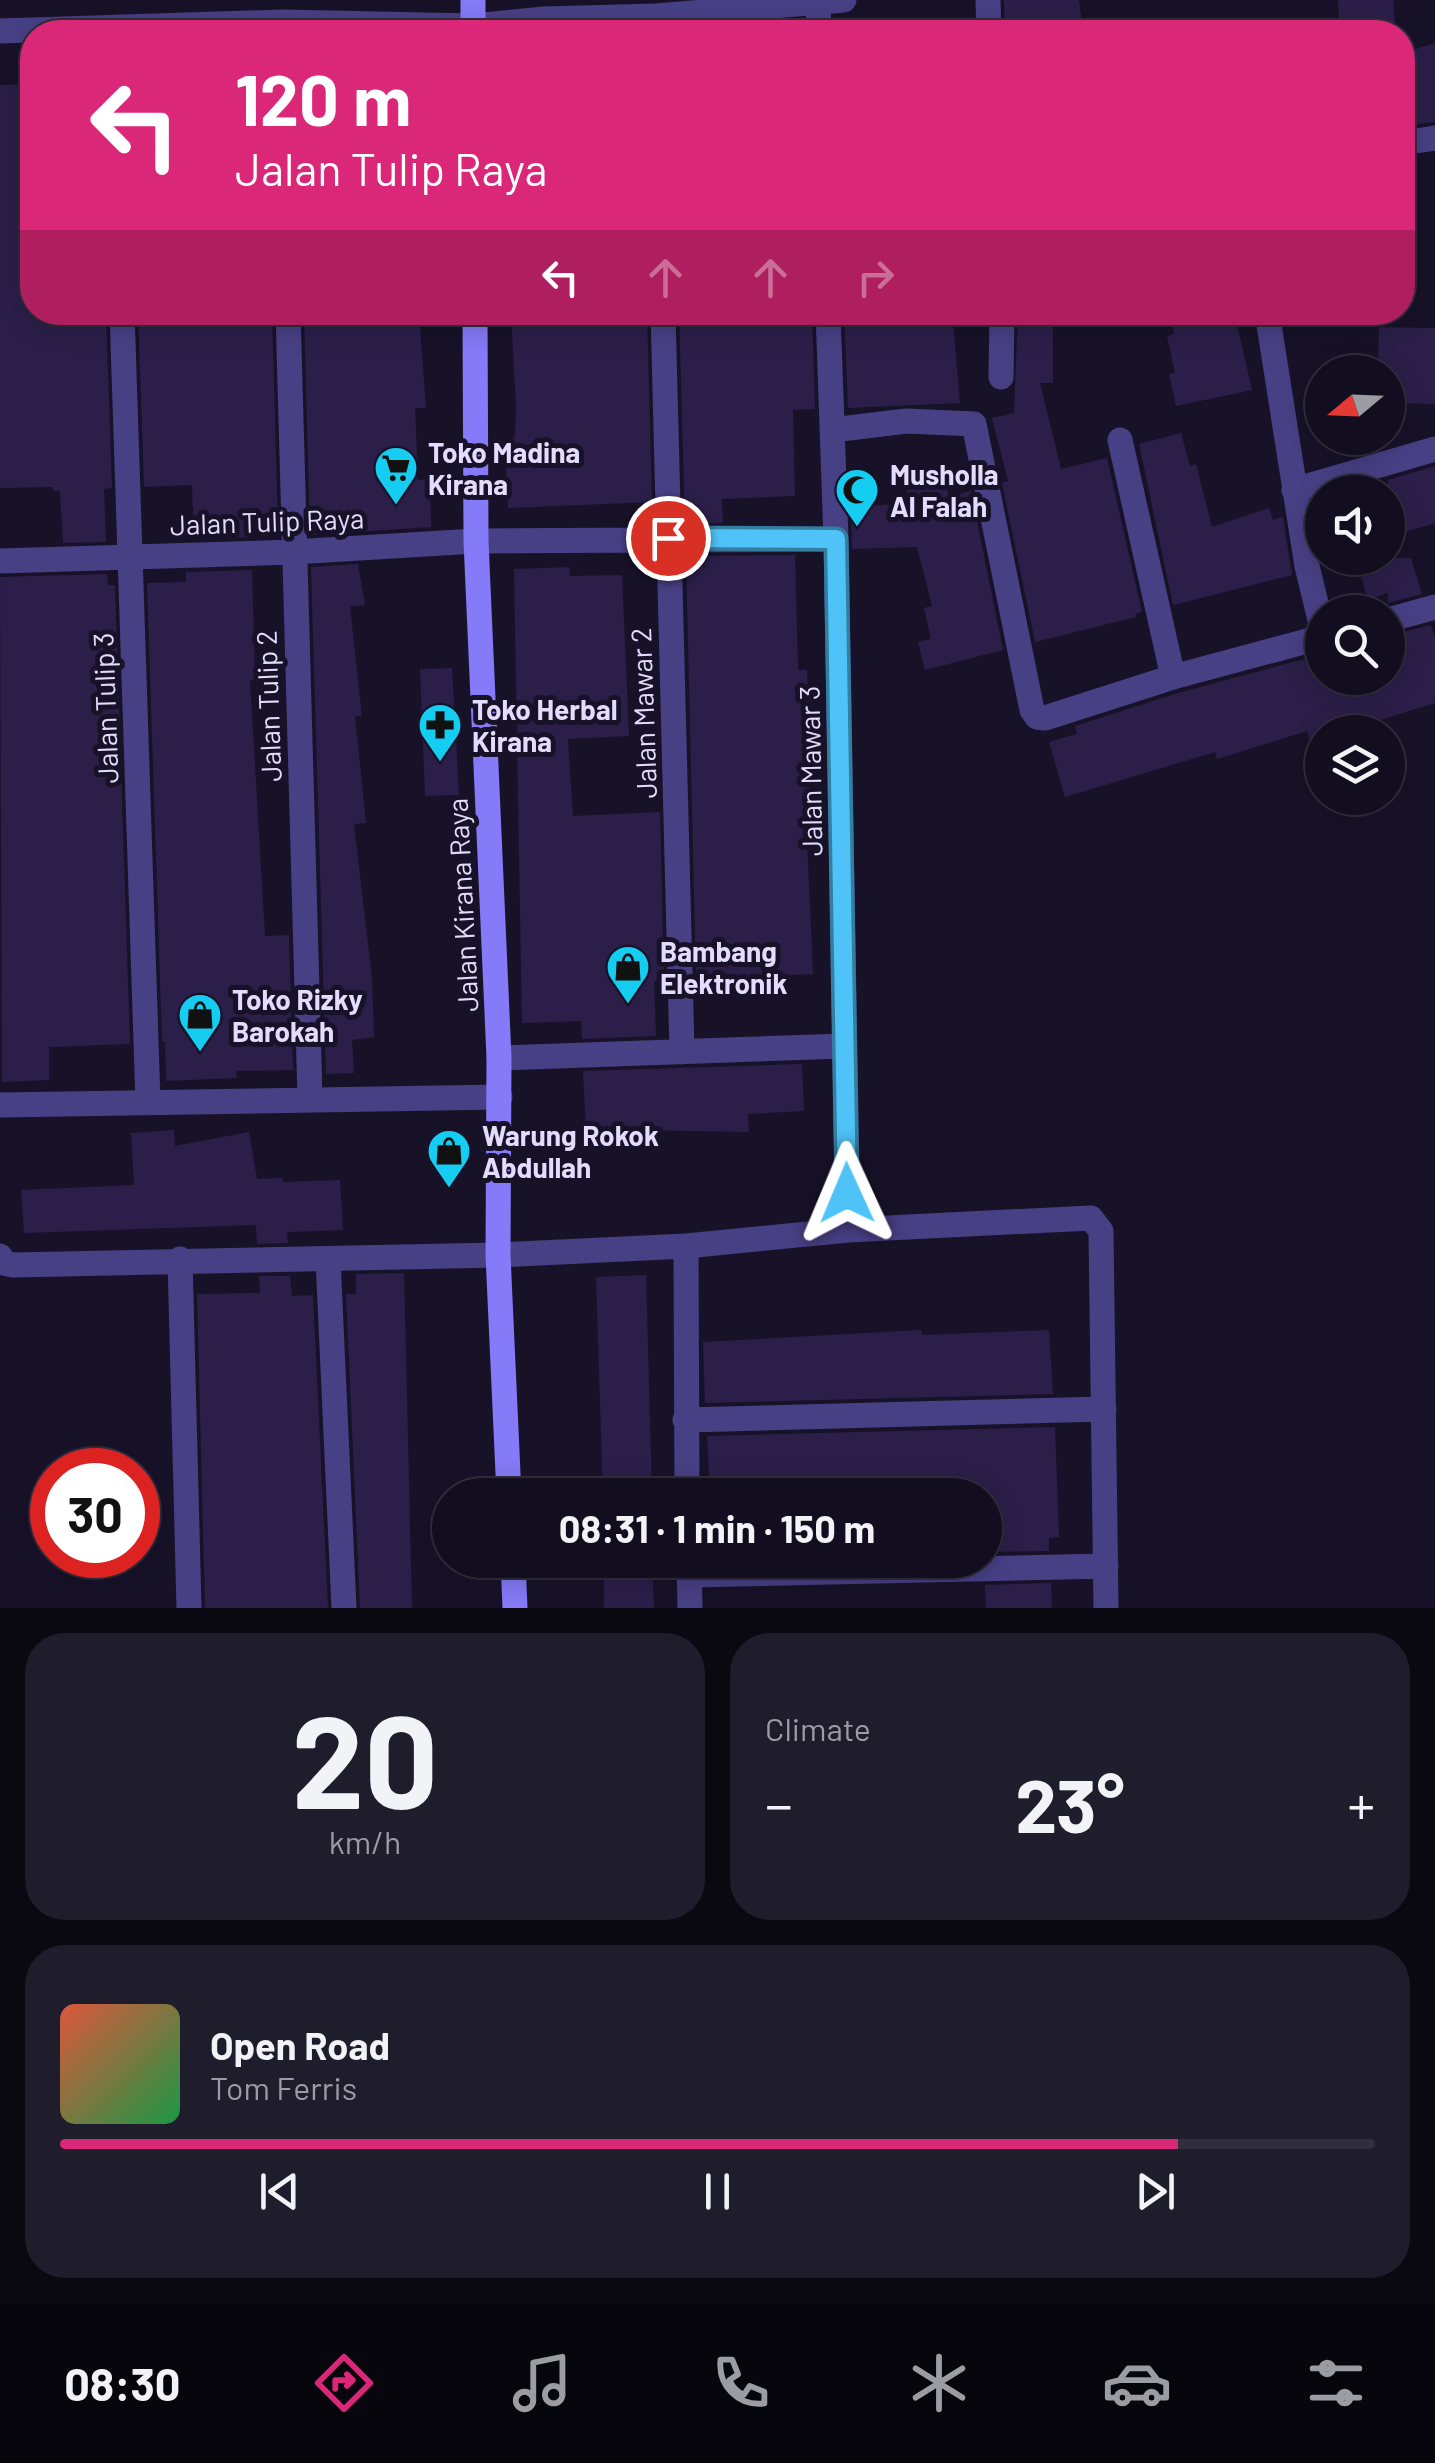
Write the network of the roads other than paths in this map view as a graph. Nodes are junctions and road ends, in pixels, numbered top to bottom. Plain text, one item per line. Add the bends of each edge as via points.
1 (831, 1) edge
2 (473, 19) edge
3 (566, 20) edge
4 (686, 20) edge
5 (122, 325) edge
6 (288, 325) edge
7 (475, 325) edge
8 (663, 325) edge
9 (828, 325) edge
10 (1002, 325) edge
11 (1269, 325) edge
12 (1001, 377) dead end
13 (832, 430) junction
14 (1120, 440) dead end
15 (1435, 449) edge
16 (1294, 490) junction
17 (668, 538) junction
18 (836, 539) junction
19 (476, 541) junction
20 (293, 552) junction
21 (130, 556) junction
22 (0, 561) edge
23 (1314, 595) edge
24 (1435, 608) edge
25 (1405, 616) edge
26 (1305, 642) edge
27 (1173, 678) junction
28 (844, 1046) junction
29 (682, 1052) junction
30 (500, 1058) junction
31 (500, 1097) junction
32 (310, 1098) junction
33 (148, 1102) junction
34 (0, 1105) edge
35 (848, 1230) junction
36 (686, 1246) junction
37 (498, 1255) junction
38 (0, 1256) edge
39 (180, 1259) junction
40 (328, 1259) junction
41 (1104, 1410) junction
42 (685, 1420) junction
43 (509, 1478) edge
44 (687, 1478) edge
45 (1002, 1566) edge
46 (1106, 1566) junction
47 (514, 1578) edge
48 (689, 1578) edge
49 (189, 1608) edge
50 (344, 1608) edge
51 (515, 1608) edge
52 (690, 1608) edge
53 (1106, 1608) edge

1 - 4 street
2 - 3 street
5 - 21 street, Jalan Tulip 3
6 - 20 street, Jalan Tulip 2
7 - 19 street, Jalan Kirana Raya
8 - 17 street, Jalan Mawar 2
9 - 13 street, Jalan Mawar 3
10 - 12 street
11 - 16 street
13 - 18 street, Jalan Mawar 3
13 - 27 street via 908,421 974,424 1037,718
14 - 27 street
15 - 16 street
16 - 23 street
17 - 18 street, Jalan Tulip Raya
17 - 19 street, Jalan Tulip Raya
17 - 29 street, Jalan Mawar 2
18 - 28 street, Jalan Mawar 3
19 - 20 street, Jalan Tulip Raya
19 - 30 street, Jalan Kirana Raya
20 - 21 street, Jalan Tulip Raya
20 - 32 street, Jalan Tulip 2
21 - 22 street, Jalan Tulip Raya
21 - 33 street, Jalan Tulip 3
24 - 25 street
26 - 27 street
28 - 29 street
28 - 35 street, Jalan Mawar 3
29 - 30 street
30 - 31 street, Jalan Kirana Raya
31 - 32 street
31 - 37 street, Jalan Kirana Raya
32 - 33 street
33 - 34 street
35 - 36 street
35 - 41 street via 1094,1220 1102,1231
36 - 37 street
36 - 42 street
37 - 40 street
37 - 43 street, Jalan Kirana Raya
38 - 39 street via 13,1264
39 - 40 street
39 - 49 street
40 - 50 street
41 - 42 street
41 - 46 street
42 - 44 street
45 - 46 street
46 - 53 street
47 - 51 street
48 - 52 street

